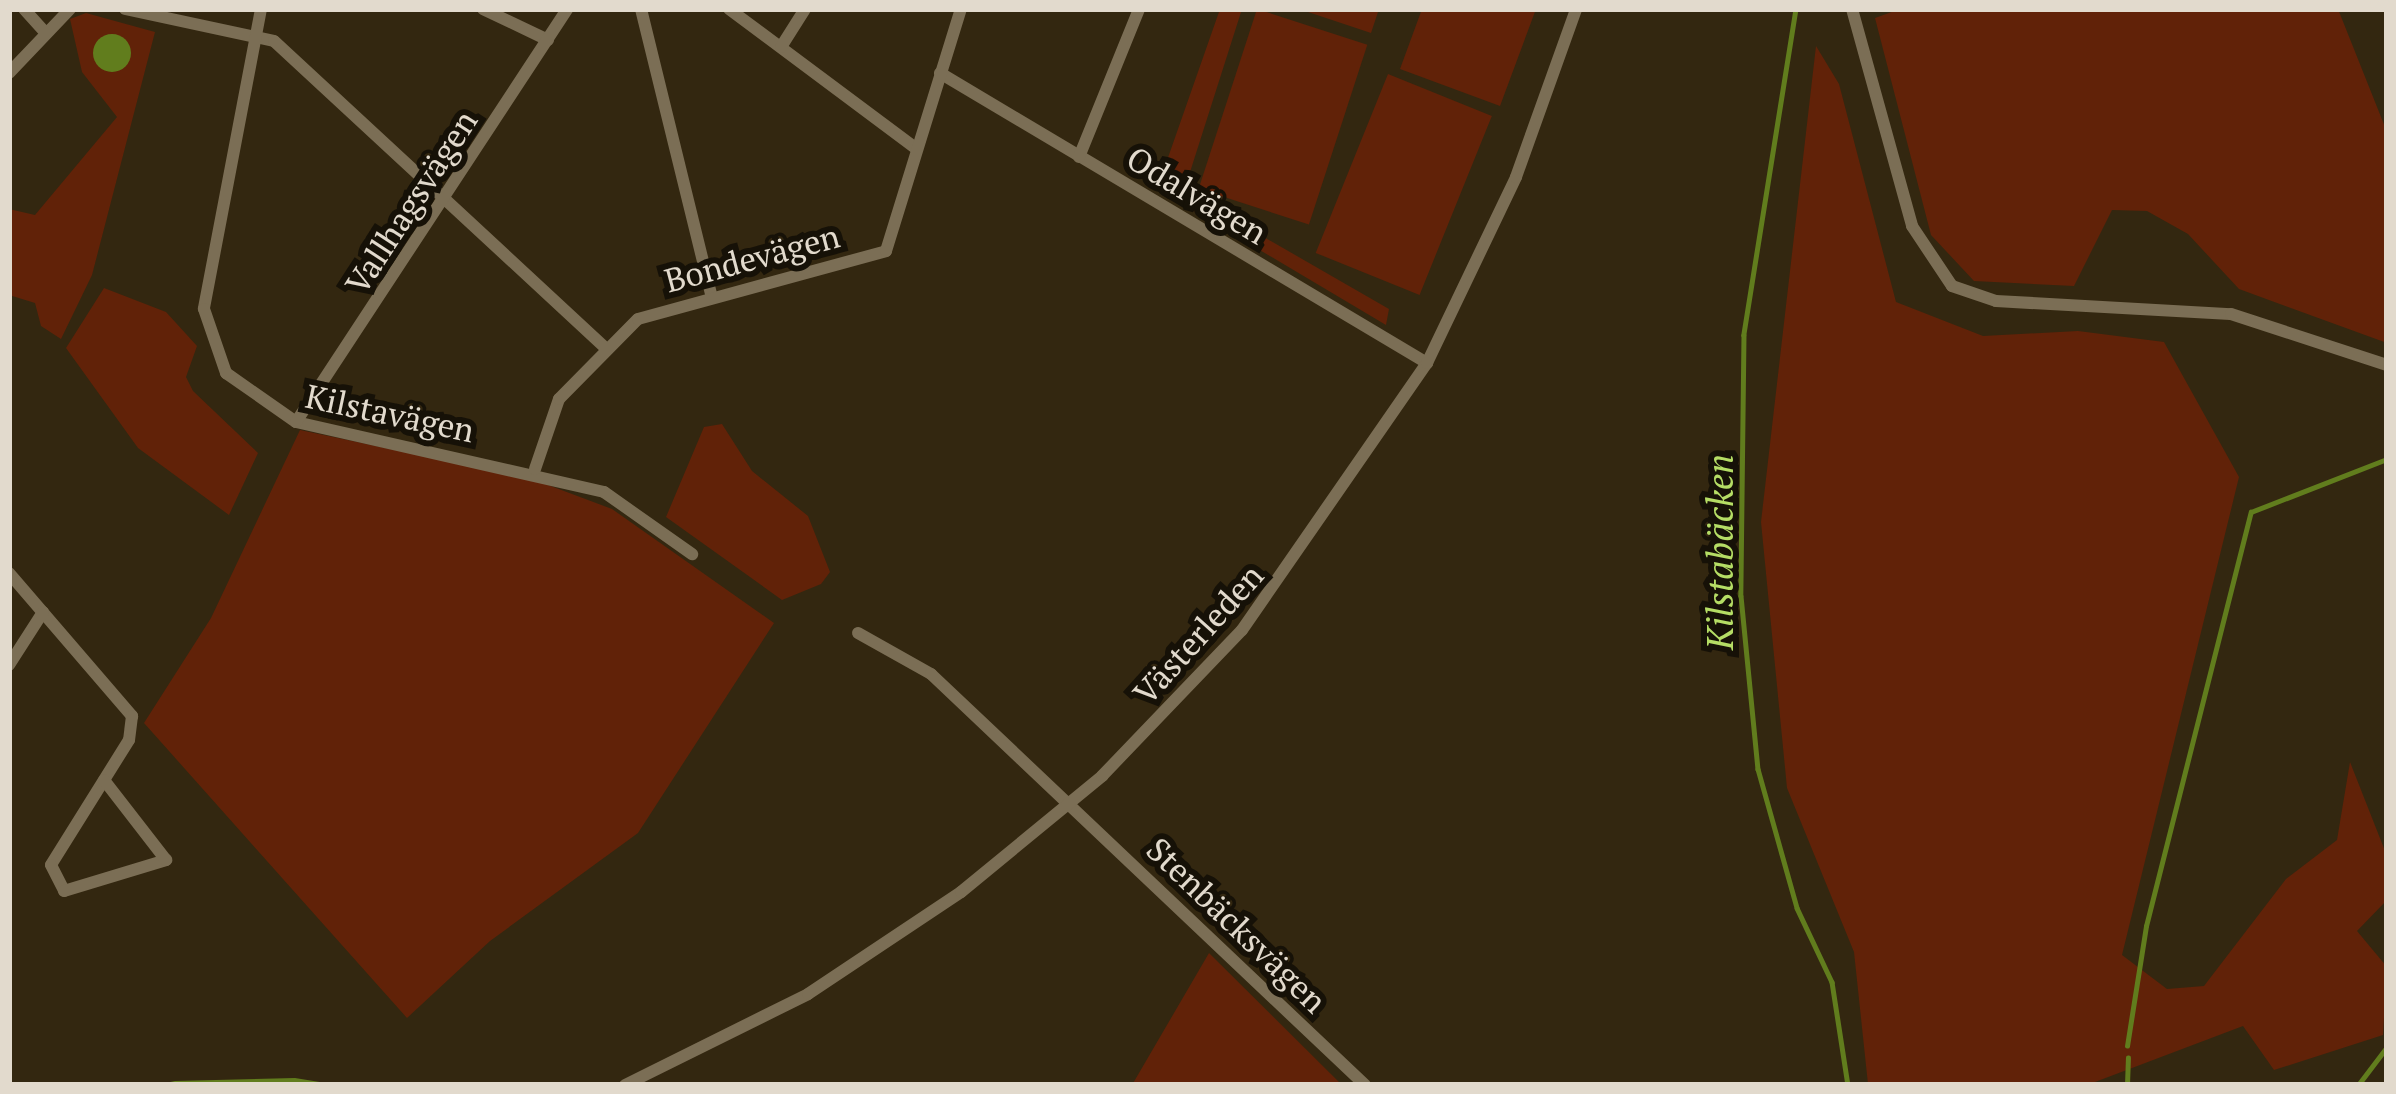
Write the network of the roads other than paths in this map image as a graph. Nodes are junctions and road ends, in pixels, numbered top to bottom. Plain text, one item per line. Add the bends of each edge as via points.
1 (24, 9) edge
2 (70, 9) edge
3 (125, 9) edge
4 (260, 9) edge
5 (483, 9) edge
6 (567, 9) edge
7 (641, 9) edge
8 (730, 9) edge
9 (805, 9) edge
10 (961, 9) edge
11 (1139, 9) edge
12 (1576, 9) edge
13 (1852, 9) edge
14 (43, 30) junction
15 (255, 36) junction
16 (548, 40) junction
17 (781, 47) junction
18 (9, 73) edge
19 (940, 74) junction
20 (917, 149) junction
21 (1079, 157) junction
22 (448, 200) junction
23 (711, 294) junction
24 (603, 346) junction
25 (1426, 363) junction
26 (2387, 365) edge
27 (296, 422) junction
28 (535, 469) junction
29 (692, 554) dead end
30 (9, 573) edge
31 (44, 612) junction
32 (858, 633) dead end
33 (9, 665) edge
34 (104, 780) junction
35 (1071, 804) junction
36 (625, 1085) edge
37 (1365, 1085) edge

1 - 14 street
2 - 14 street
3 - 15 street
4 - 15 street, Kilstavägen
5 - 16 street
6 - 16 street, Vallhagsvägen
7 - 23 street
8 - 17 street
9 - 17 street
10 - 19 street, Bondevägen
11 - 21 street
12 - 25 street, Västerleden via 1516,177
13 - 26 street via 1912,226 1952,286 1996,301 2231,314
14 - 18 street
15 - 22 street via 288,51
15 - 27 street, Kilstavägen via 204,309 226,373
16 - 22 street, Vallhagsvägen
17 - 20 street
19 - 20 street, Bondevägen
19 - 21 street, Odalvägen
20 - 23 street, Bondevägen via 886,251
21 - 25 street, Odalvägen
22 - 24 street
22 - 27 street, Vallhagsvägen
23 - 24 street, Bondevägen via 649,314
24 - 28 street, Bondevägen via 559,399
25 - 35 street, Västerleden via 1273,593
27 - 28 street, Kilstavägen
28 - 29 street, Kilstavägen via 623,501
30 - 31 street
31 - 33 street
31 - 34 street via 132,716
32 - 35 street via 932,674
34 - 34 street via 51,865 64,891 166,860
35 - 36 street, Västerleden via 866,957
35 - 37 street, Stenbäcksvägen

